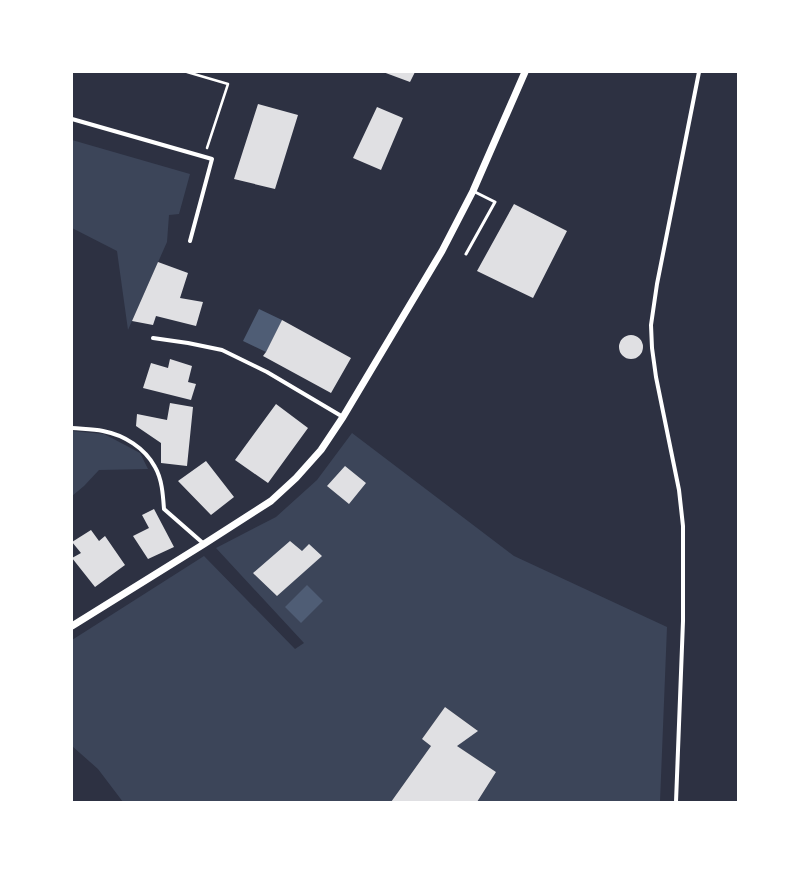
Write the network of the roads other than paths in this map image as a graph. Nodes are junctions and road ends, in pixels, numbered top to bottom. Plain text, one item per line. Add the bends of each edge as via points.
1 (525, 72) edge
2 (699, 72) edge
3 (72, 119) edge
4 (473, 192) junction
5 (190, 241) dead end
6 (466, 254) dead end
7 (153, 338) dead end
8 (343, 417) junction
9 (72, 428) edge
10 (204, 544) junction
11 (72, 626) edge
12 (676, 802) edge

1 - 4 street
2 - 12 street via 651,325 656,377 679,490 683,526 683,621
3 - 5 street via 212,159
4 - 6 lane via 495,202
4 - 8 street via 442,251
7 - 8 street via 222,350 268,372
8 - 10 street via 321,450 271,501
9 - 10 street via 103,431 126,439 143,450 155,467 164,509
10 - 11 street

